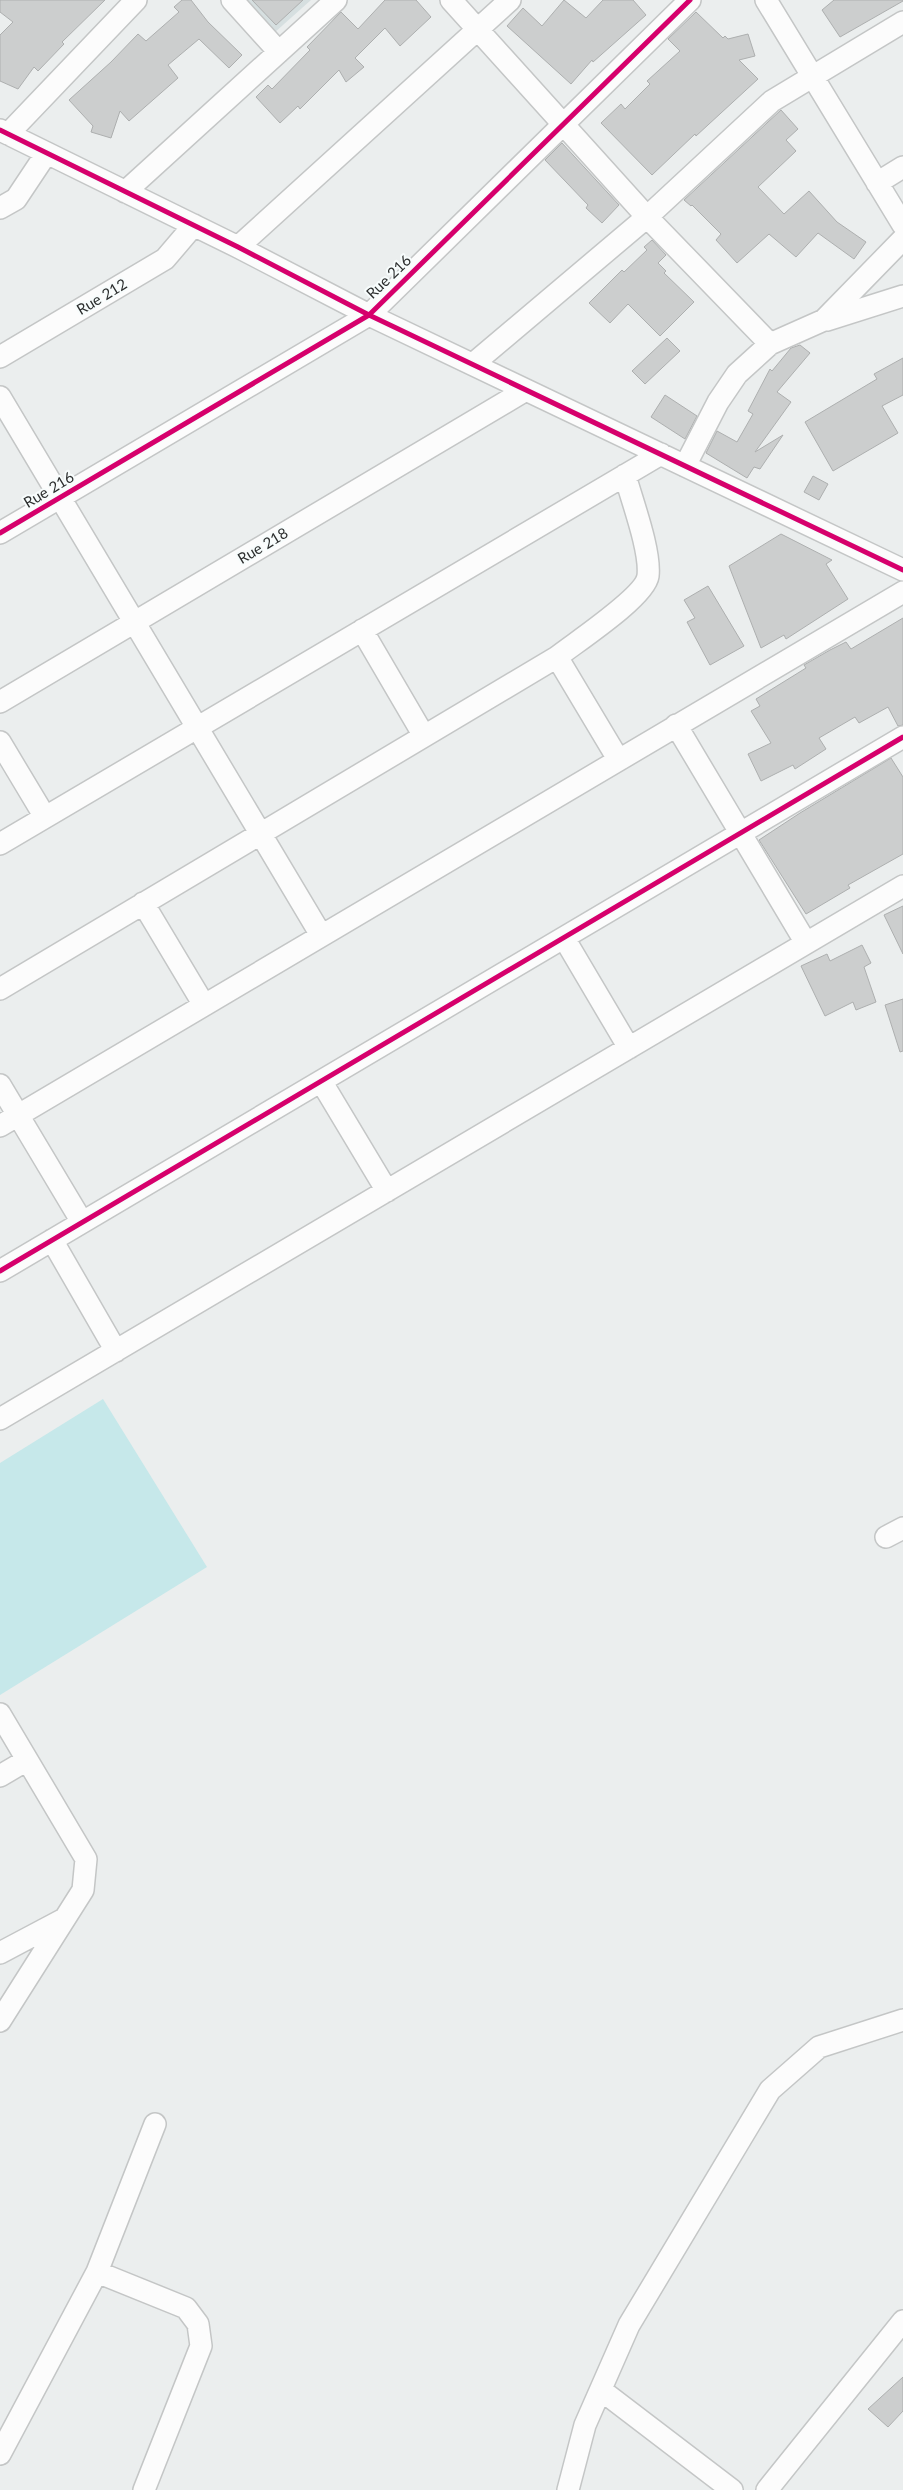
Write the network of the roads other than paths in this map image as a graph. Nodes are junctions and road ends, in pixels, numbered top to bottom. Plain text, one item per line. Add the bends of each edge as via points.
1 (136, 0) edge
2 (232, 0) edge
3 (336, 0) edge
4 (452, 0) edge
5 (510, 0) edge
6 (690, 0) edge
7 (766, 0) edge
8 (903, 22) edge
9 (478, 29) junction
10 (279, 52) junction
11 (812, 76) junction
12 (563, 124) junction
13 (4, 132) edge
14 (46, 154) junction
15 (903, 167) edge
16 (877, 183) junction
17 (125, 192) junction
18 (0, 208) edge
19 (647, 216) junction
20 (903, 224) edge
21 (194, 225) junction
22 (903, 239) edge
23 (238, 247) junction
24 (903, 296) edge
25 (369, 315) junction
26 (824, 320) junction
27 (770, 344) junction
28 (0, 357) edge
29 (473, 364) junction
30 (526, 390) junction
31 (0, 397) edge
32 (661, 454) junction
33 (685, 466) junction
34 (625, 475) junction
35 (60, 498) junction
36 (0, 533) edge
37 (903, 570) edge
38 (903, 592) edge
39 (134, 622) junction
40 (362, 630) junction
41 (557, 657) junction
42 (0, 702) edge
43 (676, 724) junction
44 (197, 727) junction
45 (424, 736) junction
46 (903, 737) edge
47 (0, 742) edge
48 (618, 759) junction
49 (45, 817) junction
50 (741, 833) junction
51 (260, 834) junction
52 (0, 844) edge
53 (903, 886) edge
54 (143, 903) junction
55 (322, 935) junction
56 (564, 938) junction
57 (806, 943) junction
58 (0, 988) edge
59 (204, 1004) junction
60 (629, 1048) junction
61 (321, 1081) junction
62 (0, 1085) edge
63 (9, 1120) edge
64 (387, 1191) junction
65 (82, 1222) junction
66 (52, 1240) junction
67 (0, 1271) edge
68 (116, 1351) junction
69 (0, 1419) edge
70 (0, 1714) edge
71 (27, 1760) junction
72 (0, 1776) edge
73 (65, 1918) junction
74 (0, 1953) edge
75 (0, 2020) edge
76 (903, 2020) edge
77 (155, 2124) dead end
78 (97, 2272) junction
79 (903, 2321) edge
80 (600, 2390) junction
81 (0, 2454) edge
82 (144, 2490) edge
83 (568, 2490) edge
84 (732, 2490) edge
85 (767, 2490) edge

1 - 13 street
2 - 10 street
3 - 10 street
4 - 9 street
5 - 9 street
6 - 12 street, Rue 216
7 - 11 street
8 - 11 street
9 - 12 street
9 - 23 street
10 - 17 street
11 - 16 street
11 - 19 street via 763,108
12 - 19 street
12 - 25 street, Rue 216
13 - 14 street
14 - 17 street
14 - 18 street via 16,198
15 - 16 street
16 - 20 street
17 - 21 street
19 - 27 street
19 - 29 street
21 - 23 street
21 - 28 street, Rue 212 via 165,260
22 - 26 street
23 - 25 street
24 - 26 street
25 - 29 street
25 - 35 street, Rue 216
26 - 27 street
27 - 33 street via 737,374 718,402
29 - 30 street
30 - 32 street
30 - 39 street, Rue 218
31 - 35 street
32 - 33 street
32 - 34 street
33 - 37 street
34 - 40 street
34 - 41 street via 648,562 648,578 639,594
35 - 36 street, Rue 216
35 - 39 street
38 - 43 street
39 - 42 street, Rue 218
39 - 44 street
40 - 44 street
40 - 45 street
41 - 45 street
41 - 48 street
43 - 48 street
43 - 50 street
44 - 49 street
44 - 51 street
45 - 51 street
46 - 50 street
47 - 49 street
48 - 55 street
49 - 52 street
50 - 56 street
50 - 57 street
51 - 54 street
51 - 55 street
53 - 57 street
54 - 58 street
54 - 59 street
55 - 59 street
56 - 60 street
56 - 61 street
57 - 60 street
59 - 63 street
60 - 64 street
61 - 64 street
61 - 65 street
62 - 63 street
63 - 65 street
64 - 68 street
65 - 66 street
66 - 67 street
66 - 68 street
68 - 69 street
70 - 71 street
71 - 72 street
71 - 73 street via 86,1859 83,1890
73 - 74 street
73 - 75 street
76 - 80 street via 819,2047 770,2090 629,2324
77 - 78 street
78 - 81 street
78 - 82 street via 186,2308 198,2324 201,2346
79 - 85 street
80 - 83 street via 585,2425
80 - 84 street

